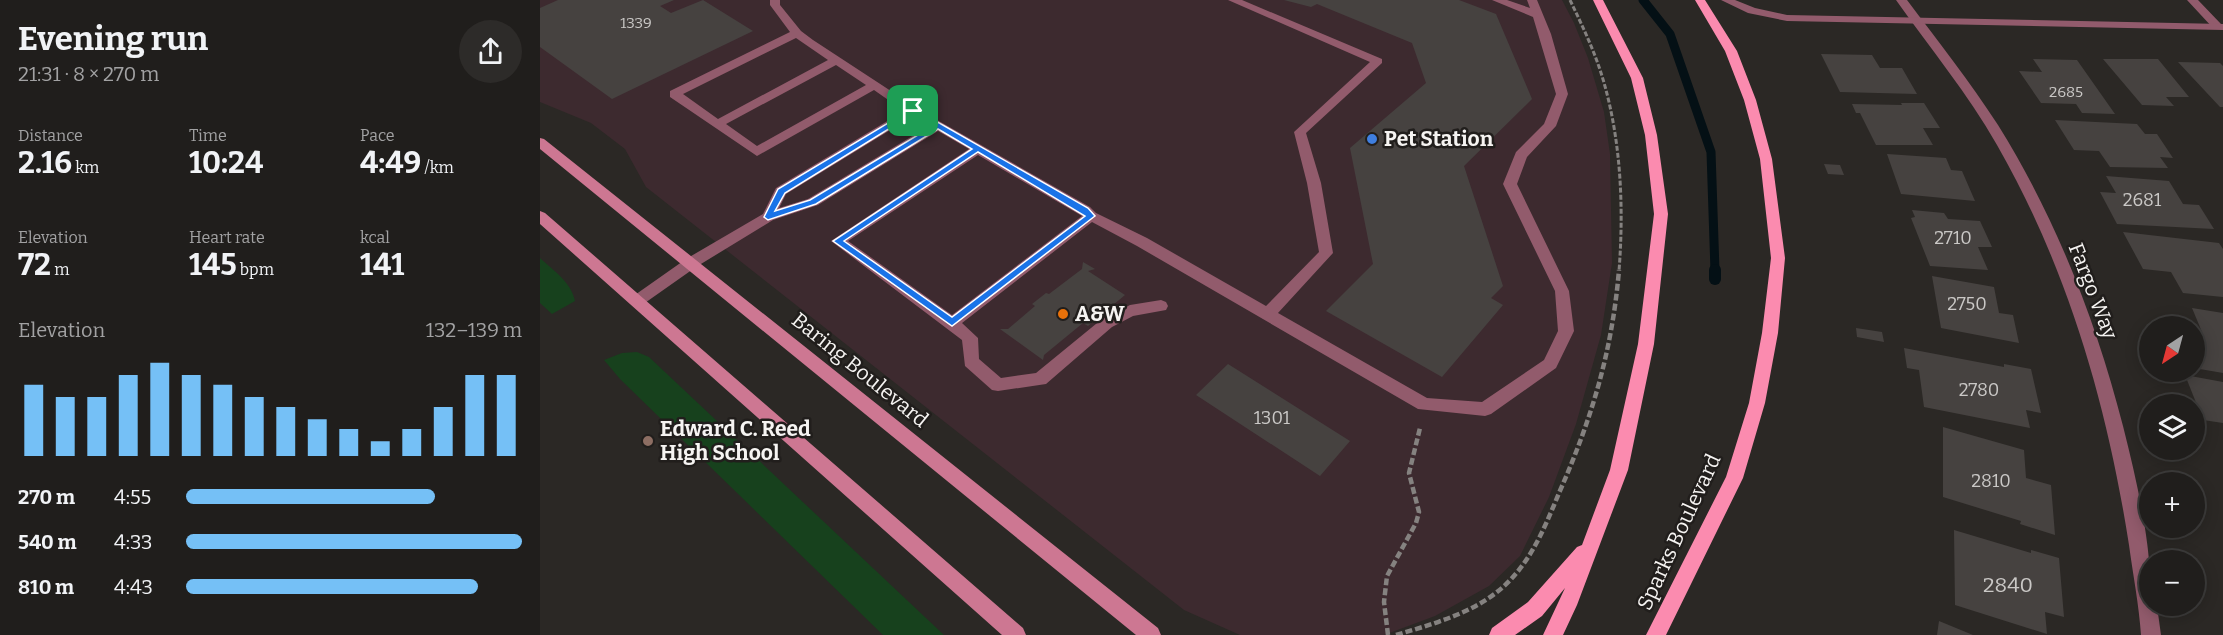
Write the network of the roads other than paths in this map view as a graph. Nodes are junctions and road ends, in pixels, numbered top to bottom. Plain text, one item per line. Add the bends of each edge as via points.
1 (775, 0) edge
2 (1233, 0) edge
3 (1497, 0) edge
4 (1532, 0) edge
5 (1598, 0) edge
6 (1700, 0) edge
7 (1726, 0) edge
8 (1901, 0) edge
9 (2192, 0) edge
10 (1538, 15) junction
11 (1916, 20) junction
12 (2220, 26) edge
13 (797, 33) junction
14 (837, 60) junction
15 (874, 85) junction
16 (913, 111) junction
17 (717, 124) junction
18 (938, 126) junction
19 (540, 142) edge
20 (978, 148) junction
21 (540, 216) edge
22 (1091, 216) junction
23 (768, 217) junction
24 (691, 263) junction
25 (637, 301) junction
26 (1161, 306) dead end
27 (1267, 315) junction
28 (952, 323) junction
29 (1591, 544) junction
30 (1659, 632) edge
31 (1016, 635) edge
32 (1151, 635) edge
33 (1498, 635) edge
34 (1553, 635) edge
35 (2151, 635) edge

1 - 13 street
2 - 27 street via 1378,62 1300,132 1326,253
3 - 10 street
4 - 10 street
5 - 29 main road via 1637,78 1652,135 1661,214 1646,344 1619,470
6 - 30 main road, Sparks Boulevard via 1731,51 1750,100 1766,159 1778,258 1757,403 1734,478
7 - 11 street via 1752,11 1787,18
8 - 11 street, Fargo Way
9 - 12 street
10 - 27 street via 1562,94 1550,126 1521,155 1510,184 1562,291 1566,331 1550,364 1485,409 1424,404
11 - 12 street
11 - 35 street, Fargo Way via 1967,87 2004,146 2040,213 2077,300 2106,391 2133,506
13 - 14 street
13 - 17 street via 674,94
14 - 15 street
14 - 17 street
15 - 16 street
15 - 17 street via 757,152
16 - 18 street
16 - 23 street via 781,191
18 - 20 street
18 - 23 street via 813,202
19 - 24 main road, Baring Boulevard
20 - 22 street
20 - 28 street via 838,241
21 - 25 main road
22 - 27 street
22 - 28 street
23 - 24 street
24 - 25 street
24 - 32 main road, Baring Boulevard
25 - 31 main road
26 - 28 street via 1130,311 1107,323 1040,379 998,385 971,362 970,338
29 - 33 main road via 1535,609
29 - 34 main road

